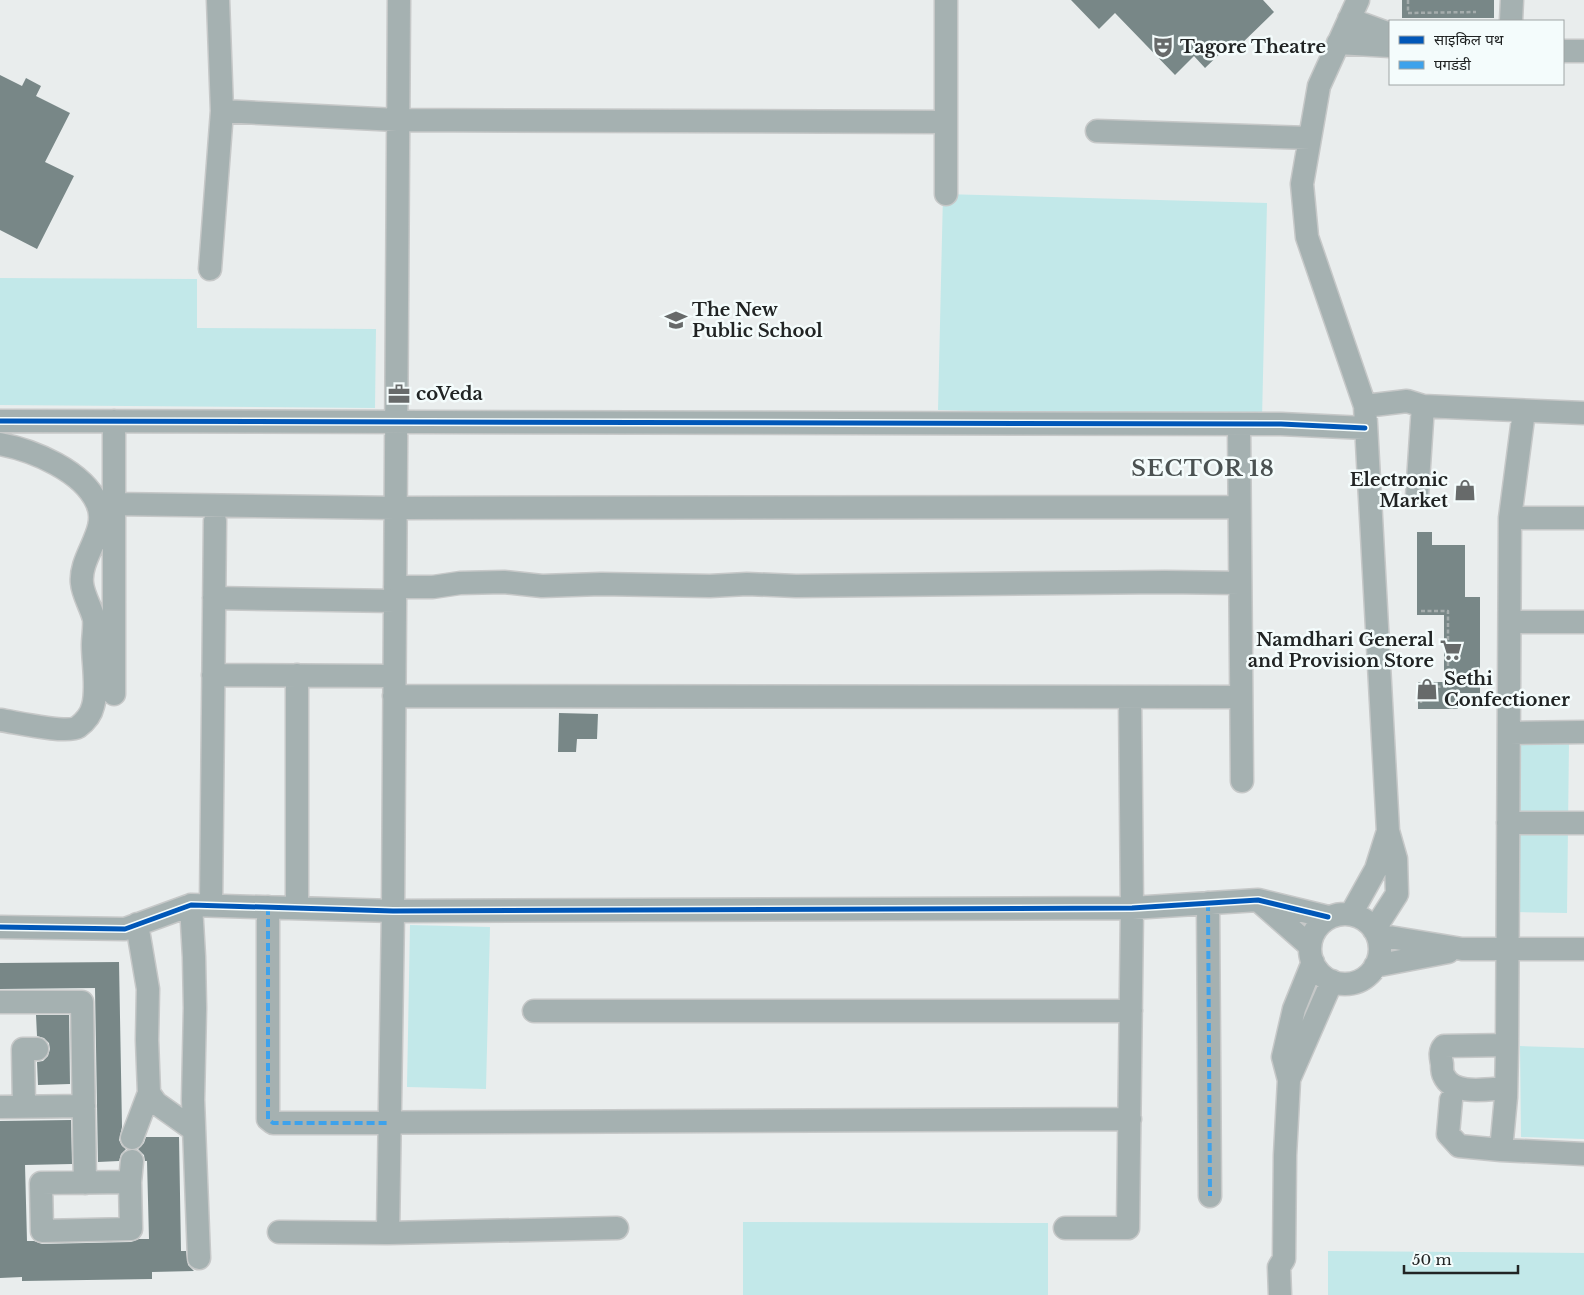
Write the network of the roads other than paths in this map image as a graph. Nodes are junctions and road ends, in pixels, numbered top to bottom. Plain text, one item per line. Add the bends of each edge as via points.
1 (218, 0) edge
2 (399, 0) edge
3 (946, 0) edge
4 (1512, 0) edge
5 (1353, 10) edge
6 (1511, 20) edge
7 (1389, 33) edge
8 (1338, 43) junction
9 (1389, 46) edge
10 (1564, 51) edge
11 (1584, 51) edge
12 (222, 111) junction
13 (397, 120) junction
14 (946, 122) junction
15 (1098, 131) dead end
16 (1310, 138) junction
17 (946, 194) dead end
18 (210, 270) dead end
19 (1423, 406) junction
20 (1524, 412) junction
21 (1584, 413) edge
22 (1365, 417) junction
23 (0, 421) edge
24 (114, 421) junction
25 (395, 422) junction
26 (1239, 425) junction
27 (0, 444) edge
28 (1418, 496) dead end
29 (114, 504) junction
30 (1239, 507) junction
31 (395, 508) junction
32 (1510, 518) junction
33 (1584, 518) edge
34 (215, 521) dead end
35 (1240, 583) junction
36 (394, 594) junction
37 (214, 598) junction
38 (1510, 622) junction
39 (1584, 622) edge
40 (213, 675) junction
41 (297, 675) junction
42 (394, 686) junction
43 (114, 694) dead end
44 (1130, 696) junction
45 (1241, 697) junction
46 (0, 720) edge
47 (1584, 732) edge
48 (1509, 733) junction
49 (1242, 781) dead end
50 (1508, 823) junction
51 (1584, 823) edge
52 (1388, 830) junction
53 (1258, 900) junction
54 (1208, 903) junction
55 (201, 905) junction
56 (268, 907) junction
57 (297, 908) junction
58 (1132, 908) junction
59 (393, 911) junction
60 (1351, 914) junction
61 (1328, 918) junction
62 (137, 924) junction
63 (0, 927) edge
64 (1375, 932) junction
65 (1462, 949) junction
66 (1508, 949) junction
67 (1584, 949) edge
68 (1311, 954) junction
69 (1375, 966) junction
70 (1332, 981) junction
71 (0, 1002) edge
72 (534, 1011) dead end
73 (1131, 1011) junction
74 (1507, 1045) junction
75 (37, 1049) dead end
76 (1289, 1080) junction
77 (1506, 1088) junction
78 (148, 1093) junction
79 (1451, 1100) dead end
80 (24, 1106) junction
81 (84, 1106) junction
82 (0, 1107) edge
83 (1130, 1118) junction
84 (390, 1123) junction
85 (194, 1130) junction
86 (132, 1138) dead end
87 (1501, 1150) junction
88 (1584, 1154) edge
89 (85, 1183) junction
90 (1210, 1196) dead end
91 (616, 1228) dead end
92 (1065, 1228) dead end
93 (279, 1232) dead end
94 (388, 1233) junction
95 (199, 1258) dead end
96 (1284, 1259) junction
97 (1280, 1295) edge
98 (1292, 1295) edge

1 - 12 street
2 - 13 street
3 - 14 street
4 - 6 street
5 - 7 street
5 - 8 street
8 - 9 street
8 - 16 street via 1319,86
10 - 11 street
12 - 13 street
12 - 18 street
13 - 14 street
13 - 25 street
14 - 17 street
15 - 16 street
16 - 22 street via 1302,184 1306,238
19 - 20 street
19 - 22 street via 1407,401
19 - 28 street
20 - 21 street
20 - 32 street
22 - 26 street
22 - 52 street
23 - 24 street
24 - 25 street
24 - 29 street
25 - 26 street
25 - 31 street
26 - 30 street
27 - 46 street via 55,463 81,481 91,491 100,518 82,577 94,620 94,704 89,718 76,728 63,730
29 - 31 street
29 - 43 street
30 - 31 street
30 - 35 street
31 - 36 street
32 - 33 street
32 - 38 street
34 - 37 street
35 - 36 street via 542,586 504,582 460,583
35 - 45 street
36 - 37 street
36 - 42 street
37 - 40 street
38 - 39 street
38 - 48 street
40 - 41 street
40 - 55 street
41 - 42 street
41 - 57 street
42 - 44 street
42 - 59 street
44 - 45 street
44 - 58 street
45 - 49 street
47 - 48 street
48 - 50 street
50 - 51 street
50 - 66 street
52 - 60 street via 1376,869
52 - 64 street via 1396,859 1397,894
53 - 54 street
53 - 61 street
53 - 68 street
54 - 58 street
54 - 90 street
55 - 56 street
55 - 62 street
55 - 85 street via 194,957
56 - 57 street
56 - 84 street via 268,1120 273,1123
57 - 59 street
58 - 59 street
58 - 73 street
59 - 84 street
60 - 61 street
60 - 64 street via 1360,917
61 - 68 street via 1312,935
62 - 63 street via 125,929
62 - 78 street via 148,989
64 - 65 street
64 - 69 street via 1379,946
65 - 66 street
65 - 69 street
66 - 67 street
66 - 74 street
68 - 70 street via 1317,970
68 - 76 street via 1283,1058
69 - 70 street via 1360,980 1351,983
70 - 76 street
71 - 81 street via 82,1002
72 - 73 street
73 - 83 street
74 - 77 street
74 - 77 street via 1444,1046 1440,1054 1444,1076 1452,1085 1462,1090
75 - 80 street via 23,1049
76 - 96 street
77 - 87 street
78 - 85 street via 156,1103
78 - 86 street
79 - 87 street via 1448,1134 1459,1146
80 - 81 street
80 - 82 street
81 - 89 street
83 - 84 street
83 - 92 street via 1128,1228
84 - 94 street
85 - 95 street
87 - 88 street
89 - 89 street via 41,1183 42,1230 131,1229 131,1172
91 - 94 street
93 - 94 street
96 - 97 street via 1279,1268
96 - 98 street via 1291,1268

